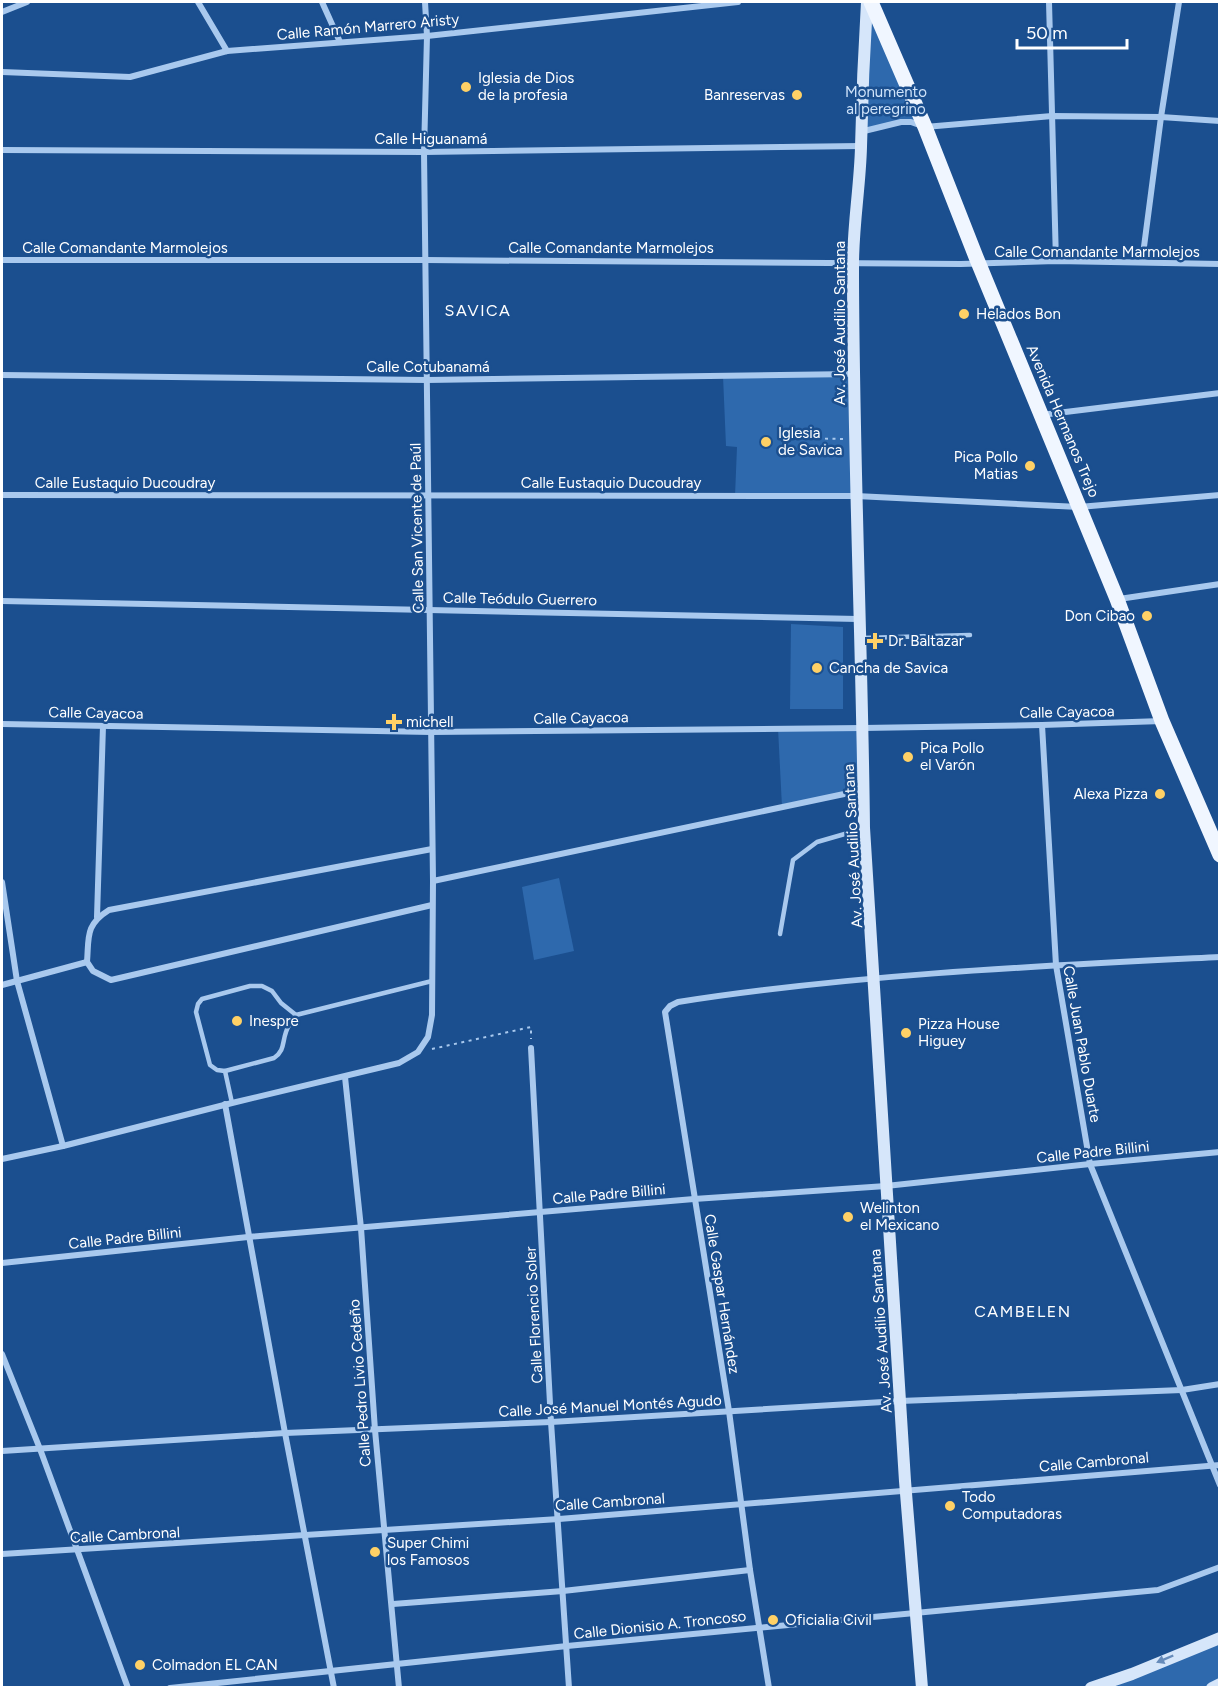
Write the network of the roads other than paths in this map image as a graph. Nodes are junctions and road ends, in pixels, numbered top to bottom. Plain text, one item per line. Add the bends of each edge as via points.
1 (27, 2) edge
2 (198, 2) edge
3 (322, 2) edge
4 (425, 2) edge
5 (738, 2) edge
6 (869, 2) edge
7 (1049, 2) edge
8 (1179, 2) edge
9 (2, 12) edge
10 (427, 36) junction
11 (340, 42) junction
12 (226, 51) junction
13 (2, 72) edge
14 (1052, 116) junction
15 (1161, 117) junction
16 (1220, 120) edge
17 (926, 127) junction
18 (860, 132) junction
19 (861, 146) junction
20 (2, 150) edge
21 (423, 152) junction
22 (2, 260) edge
23 (425, 260) junction
24 (853, 261) junction
25 (1056, 261) junction
26 (1142, 262) junction
27 (978, 264) junction
28 (1220, 264) edge
29 (854, 374) junction
30 (2, 375) edge
31 (427, 380) junction
32 (1220, 393) edge
33 (1041, 415) junction
34 (428, 494) junction
35 (2, 495) edge
36 (1220, 495) edge
37 (856, 496) junction
38 (1079, 507) junction
39 (1220, 584) edge
40 (1117, 600) junction
41 (2, 601) edge
42 (430, 610) junction
43 (858, 619) junction
44 (970, 634) dead end
45 (859, 638) junction
46 (1162, 721) junction
47 (2, 724) edge
48 (1042, 725) junction
49 (102, 726) junction
50 (863, 728) junction
51 (431, 732) junction
52 (864, 790) junction
53 (864, 828) junction
54 (432, 849) junction
55 (1219, 851) edge
56 (433, 881) junction
57 (2, 882) edge
58 (432, 905) junction
59 (97, 917) junction
60 (780, 934) dead end
61 (1220, 957) edge
62 (87, 962) junction
63 (1056, 965) junction
64 (874, 978) junction
65 (17, 981) junction
66 (432, 981) junction
67 (2, 985) edge
68 (296, 1015) junction
69 (531, 1048) road end
70 (225, 1071) junction
71 (345, 1077) junction
72 (228, 1103) junction
73 (63, 1146) junction
74 (1220, 1152) edge
75 (2, 1159) edge
76 (1090, 1164) junction
77 (886, 1186) junction
78 (694, 1199) junction
79 (541, 1212) junction
80 (361, 1228) junction
81 (248, 1237) junction
82 (2, 1263) edge
83 (2, 1354) edge
84 (1220, 1384) edge
85 (1182, 1390) junction
86 (900, 1401) junction
87 (729, 1411) junction
88 (551, 1422) junction
89 (375, 1430) junction
90 (285, 1433) junction
91 (40, 1449) junction
92 (2, 1451) edge
93 (1211, 1465) junction
94 (1220, 1465) edge
95 (1220, 1485) edge
96 (905, 1490) junction
97 (742, 1504) junction
98 (559, 1519) junction
99 (385, 1531) junction
100 (304, 1536) junction
101 (76, 1550) junction
102 (2, 1554) edge
103 (1220, 1567) edge
104 (750, 1570) junction
105 (563, 1591) junction
106 (393, 1604) junction
107 (915, 1613) junction
108 (759, 1628) junction
109 (1220, 1638) edge
110 (567, 1646) junction
111 (397, 1664) junction
112 (332, 1670) junction
113 (1220, 1684) edge
114 (128, 1688) edge
115 (170, 1688) edge
116 (334, 1688) edge
117 (399, 1688) edge
118 (569, 1688) edge
119 (769, 1688) edge
120 (922, 1688) edge
121 (1091, 1688) edge
122 (1212, 1688) edge

1 - 9 street
2 - 12 street
3 - 11 street
4 - 10 street, Calle San Vicente de Paúl
5 - 10 street, Calle Ramón Marrero Aristy
6 - 17 main road, Avenida Hermanos Trejo
6 - 18 main road, Av. José Audilio Santana
7 - 14 street
8 - 15 street
10 - 11 street, Calle Ramón Marrero Aristy
10 - 21 street, Calle San Vicente de Paúl
11 - 12 street, Calle Ramón Marrero Aristy
12 - 13 street, Calle Ramón Marrero Aristy via 130,77
14 - 15 street
14 - 17 street
14 - 25 street
15 - 16 street
15 - 26 street
17 - 18 street via 901,122
17 - 27 main road, Avenida Hermanos Trejo
18 - 19 main road, Av. José Audilio Santana
19 - 21 street, Calle Higuanamá
19 - 24 main road, Av. José Audilio Santana
20 - 21 street, Calle Higuanamá
21 - 23 street, Calle San Vicente de Paúl
22 - 23 street, Calle Comandante Marmolejos
23 - 24 street, Calle Comandante Marmolejos
23 - 31 street, Calle San Vicente de Paúl
24 - 27 street, Calle Comandante Marmolejos
24 - 29 main road, Av. José Audilio Santana
25 - 26 street, Calle Comandante Marmolejos
25 - 27 street, Calle Comandante Marmolejos
26 - 28 street, Calle Comandante Marmolejos
27 - 33 main road, Avenida Hermanos Trejo
29 - 31 street, Calle Cotubanamá
29 - 37 main road, Av. José Audilio Santana
30 - 31 street, Calle Cotubanamá
31 - 34 street, Calle San Vicente de Paúl
32 - 33 street
33 - 38 main road, Avenida Hermanos Trejo
34 - 35 street, Calle Eustaquio Ducoudray
34 - 37 street, Calle Eustaquio Ducoudray
34 - 42 street, Calle San Vicente de Paúl
36 - 38 street, Calle Eustaquio Ducoudray
37 - 38 street, Calle Eustaquio Ducoudray
37 - 43 main road, Av. José Audilio Santana
38 - 40 main road, Avenida Hermanos Trejo
39 - 40 street
40 - 46 main road, Avenida Hermanos Trejo
41 - 42 street, Calle Teódulo Guerrero
42 - 43 street, Calle Teódulo Guerrero
42 - 51 street, Calle San Vicente de Paúl
43 - 45 main road, Av. José Audilio Santana
44 - 45 lane
45 - 50 main road, Av. José Audilio Santana
46 - 48 street, Calle Cayacoa
46 - 55 main road, Avenida Hermanos Trejo
47 - 49 street, Calle Cayacoa
48 - 50 street, Calle Cayacoa
48 - 63 street, Calle Juan Pablo Duarte
49 - 51 street, Calle Cayacoa
49 - 59 street
50 - 51 street, Calle Cayacoa
50 - 52 main road, Av. José Audilio Santana
51 - 54 street, Calle San Vicente de Paúl
52 - 53 main road, Av. José Audilio Santana
52 - 56 street
53 - 60 lane via 817,842 793,860
53 - 64 main road, Av. José Audilio Santana
54 - 56 street, Calle San Vicente de Paúl
54 - 59 street via 109,910
56 - 58 street, Calle San Vicente de Paúl
57 - 65 street
58 - 62 street via 111,981 93,971
58 - 66 street, Calle San Vicente de Paúl
59 - 62 street via 89,930
61 - 63 street
62 - 65 street
63 - 64 street
63 - 76 street, Calle Juan Pablo Duarte
64 - 77 main road, Av. José Audilio Santana
64 - 78 street, Calle Gaspar Hernández via 678,1002 665,1012
65 - 67 street
65 - 73 street
66 - 68 lane
66 - 71 street, Calle San Vicente de Paúl via 428,1037 418,1052 399,1063
68 - 70 lane via 285,1033 284,1047 274,1058
68 - 70 lane via 262,986 202,999 196,1012 210,1065
69 - 79 street, Calle Florencio Soler
70 - 72 lane
71 - 72 street
71 - 80 street, Calle Pedro Livio Cedeño
72 - 73 street
72 - 81 street
73 - 75 street
74 - 76 street, Calle Padre Billini
76 - 77 street, Calle Padre Billini
76 - 85 street, Calle Juan Pablo Duarte
77 - 78 street, Calle Padre Billini
77 - 86 main road, Av. José Audilio Santana
78 - 79 street, Calle Padre Billini
78 - 87 street, Calle Gaspar Hernández
79 - 80 street, Calle Padre Billini
79 - 88 street, Calle Florencio Soler
80 - 81 street, Calle Padre Billini
80 - 89 street, Calle Pedro Livio Cedeño
81 - 82 street, Calle Padre Billini
81 - 90 street
83 - 91 street
84 - 85 street, Calle José Manuel Montés Agudo
85 - 86 street, Calle José Manuel Montés Agudo
85 - 93 street, Calle Juan Pablo Duarte
86 - 87 street, Calle José Manuel Montés Agudo
86 - 96 main road, Av. José Audilio Santana
87 - 88 street, Calle José Manuel Montés Agudo
87 - 97 street, Calle Gaspar Hernández
88 - 89 street, Calle José Manuel Montés Agudo
88 - 98 street, Calle Florencio Soler
89 - 90 street, Calle José Manuel Montés Agudo
89 - 99 street, Calle Pedro Livio Cedeño
90 - 91 street, Calle José Manuel Montés Agudo
90 - 100 street
91 - 92 street, Calle José Manuel Montés Agudo
91 - 101 street
93 - 94 street, Calle Cambronal
93 - 95 street, Calle Juan Pablo Duarte
93 - 96 street, Calle Cambronal
96 - 97 street, Calle Cambronal
96 - 107 main road, Av. José Audilio Santana
97 - 98 street, Calle Cambronal
97 - 104 street, Calle Gaspar Hernández
98 - 99 street, Calle Cambronal
98 - 105 street, Calle Florencio Soler
99 - 100 street, Calle Cambronal
99 - 106 street, Calle Pedro Livio Cedeño
100 - 101 street, Calle Cambronal
100 - 112 street
101 - 102 street, Calle Cambronal
101 - 114 street
103 - 107 street, Calle Dionisio A. Troncoso via 1158,1590
104 - 105 street
104 - 108 street, Calle Gaspar Hernández
105 - 106 street
105 - 110 street, Calle Florencio Soler
106 - 111 street, Calle Pedro Livio Cedeño
107 - 108 street, Calle Dionisio A. Troncoso
107 - 120 main road, Av. José Audilio Santana
108 - 110 street, Calle Dionisio A. Troncoso
108 - 119 street, Calle Gaspar Hernández
109 -> 121 main road
110 - 111 street, Calle Dionisio A. Troncoso
110 - 118 street, Calle Florencio Soler
111 - 112 street, Calle Dionisio A. Troncoso
111 - 117 street, Calle Pedro Livio Cedeño
112 - 115 street, Calle Dionisio A. Troncoso
112 - 116 street
113 - 122 main road

